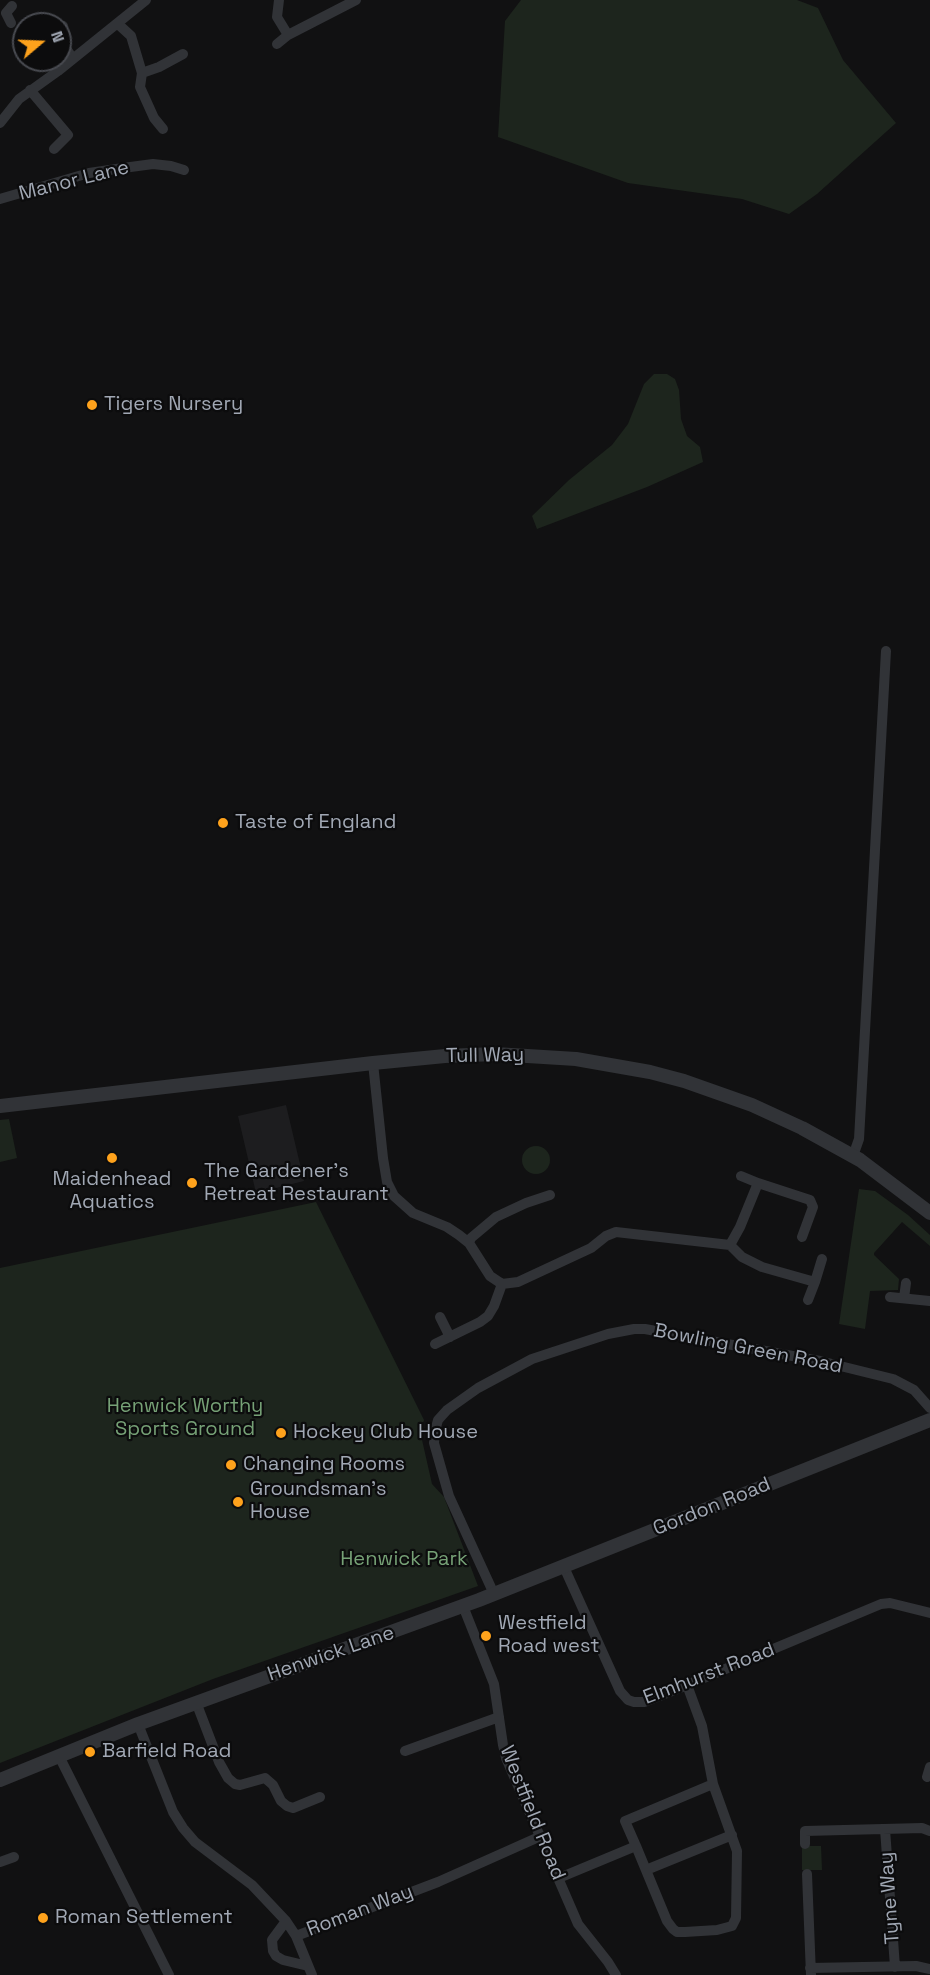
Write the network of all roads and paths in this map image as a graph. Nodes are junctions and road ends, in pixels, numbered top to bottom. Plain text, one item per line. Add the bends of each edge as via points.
1 (146, 0) edge
2 (279, 0) edge
3 (356, 0) edge
4 (118, 24) junction
5 (288, 35) junction
6 (277, 44) dead end
7 (176, 54) dead end
8 (73, 59) joint
9 (142, 73) junction
10 (30, 90) junction
11 (0, 123) edge
12 (163, 129) dead end
13 (54, 149) dead end
14 (184, 170) dead end
15 (0, 200) edge
16 (886, 651) dead end
17 (373, 1063) junction
18 (2, 1106) edge
19 (853, 1156) junction
20 (741, 1176) dead end
21 (758, 1183) junction
22 (550, 1195) dead end
23 (930, 1213) edge
24 (802, 1237) dead end
25 (469, 1244) junction
26 (730, 1245) junction
27 (822, 1259) dead end
28 (814, 1282) junction
29 (906, 1283) dead end
30 (502, 1284) junction
31 (890, 1298) dead end
32 (904, 1298) junction
33 (808, 1300) dead end
34 (930, 1301) edge
35 (440, 1317) dead end
36 (450, 1337) junction
37 (435, 1344) dead end
38 (930, 1408) edge
39 (930, 1420) edge
40 (564, 1567) junction
41 (494, 1594) junction
42 (463, 1606) junction
43 (930, 1613) edge
44 (687, 1685) junction
45 (196, 1702) junction
46 (499, 1717) junction
47 (138, 1724) junction
48 (405, 1751) dead end
49 (59, 1756) junction
50 (0, 1780) edge
51 (713, 1784) junction
52 (320, 1797) dead end
53 (885, 1829) junction
54 (930, 1831) edge
55 (732, 1835) junction
56 (541, 1836) junction
57 (805, 1844) dead end
58 (636, 1846) junction
59 (14, 1857) dead end
60 (1, 1868) edge
61 (646, 1870) junction
62 (807, 1874) dead end
63 (559, 1878) junction
64 (286, 1921) junction
65 (296, 1936) junction
66 (894, 1967) junction
67 (930, 1969) edge
68 (310, 1971) edge
69 (811, 1972) edge
70 (169, 1975) edge
71 (616, 1975) edge

1 - 4 street
2 - 5 street via 277,17
3 - 5 street
4 - 8 street
4 - 9 street via 131,36
5 - 6 street
7 - 9 street
8 - 10 street
9 - 12 street via 140,87 151,121
10 - 11 street
10 - 13 street via 72,133
14 - 15 street, Manor Lane via 153,164 89,173
16 - 19 street via 859,1139
17 - 18 street, Tull Way
17 - 19 street, Tull Way via 495,1054 567,1058 625,1067 729,1096
17 - 25 street via 390,1189 413,1213 447,1227
19 - 23 street, Tull Way
20 - 21 street
21 - 24 street via 810,1200 813,1207
21 - 26 street
22 - 25 street via 496,1217
25 - 30 street via 490,1276
26 - 28 street via 742,1257 762,1267
26 - 30 street via 616,1232 518,1282
27 - 28 street
28 - 33 street
29 - 32 street
30 - 36 street via 488,1316
31 - 32 street
32 - 34 street
35 - 36 street
36 - 37 street
38 - 41 street, Bowling Green Road via 914,1390 893,1379 820,1361 645,1329 586,1340 532,1359 454,1404 441,1417 434,1443 449,1496
39 - 40 street, Gordon Road
40 - 41 street, Gordon Road
40 - 44 street, Elmhurst Road via 625,1698 644,1702
41 - 42 street, Henwick Lane
42 - 45 street, Henwick Lane
42 - 46 street, Westfield Road via 491,1674
43 - 44 street, Elmhurst Road via 881,1604
44 - 51 street via 702,1726
45 - 47 street, Henwick Lane
45 - 52 street via 219,1762 235,1784 265,1778 281,1801 293,1808
46 - 48 street
46 - 56 street, Westfield Road via 506,1758
47 - 49 street, Henwick Lane
47 - 64 street, Roman Way via 173,1812 183,1827 195,1842 252,1885
49 - 50 street, Henwick Lane
49 - 70 street
51 - 55 street
51 - 58 street via 625,1821
53 - 54 street
53 - 57 street via 805,1831
53 - 66 street, Tyne Way
55 - 61 street
55 - 61 street via 738,1858 736,1915 728,1928 675,1931
56 - 63 street, Westfield Road
56 - 65 street, Roman Way via 444,1879
58 - 61 street
58 - 63 street
59 - 60 street
62 - 69 street
63 - 71 street, Westfield Road via 578,1924
64 - 65 street, Roman Way
64 - 68 street via 273,1940 273,1951 283,1960
65 - 68 street
66 - 67 street
66 - 69 street

